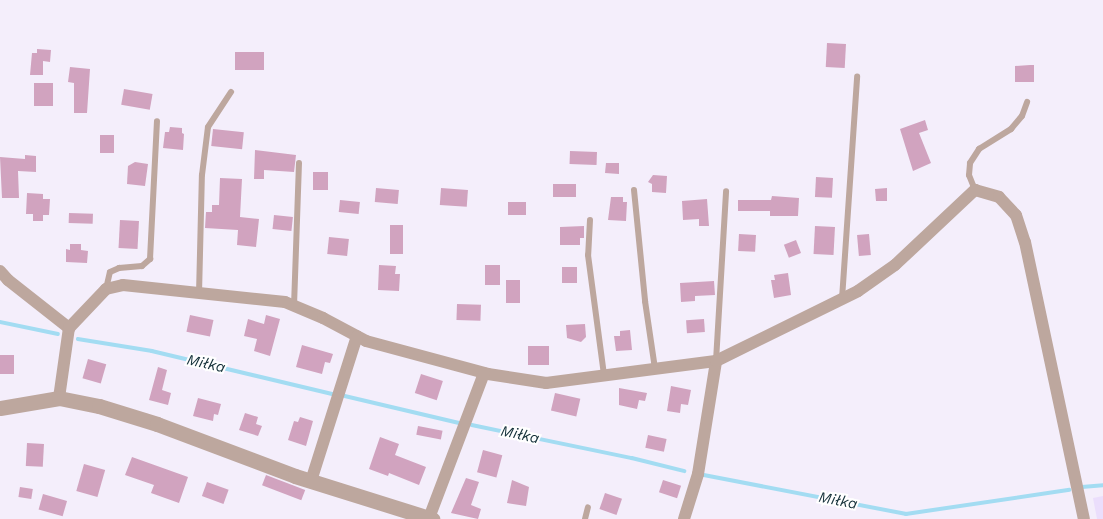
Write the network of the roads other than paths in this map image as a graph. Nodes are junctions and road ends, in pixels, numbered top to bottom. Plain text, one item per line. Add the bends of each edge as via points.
1 (857, 76) dead end
2 (231, 92) dead end
3 (1027, 102) dead end
4 (157, 121) dead end
5 (299, 163) dead end
6 (634, 190) dead end
7 (975, 190) junction
8 (726, 191) dead end
9 (590, 220) dead end
10 (0, 271) edge
11 (106, 289) junction
12 (199, 294) junction
13 (842, 299) junction
14 (294, 306) junction
15 (69, 328) junction
16 (357, 336) junction
17 (716, 361) junction
18 (655, 369) junction
19 (484, 372) junction
20 (604, 375) junction
21 (58, 398) junction
22 (0, 408) edge
23 (311, 481) junction
24 (588, 507) dead end
25 (430, 518) edge
26 (585, 519) edge
27 (684, 519) edge
28 (1084, 519) edge

1 - 13 lane
2 - 12 lane via 208,127 202,175
3 - 7 lane via 1022,116 1011,129 979,150 970,162 969,175
4 - 11 lane via 150,259 142,266 119,268 110,272
5 - 14 lane
6 - 18 lane via 645,302
7 - 13 street via 895,265
7 - 28 street via 999,197 1016,215 1025,242
8 - 17 lane
9 - 20 lane via 588,255
10 - 15 street
11 - 12 street via 123,285
11 - 15 street
12 - 14 street via 284,302
13 - 17 street
14 - 16 street
15 - 21 street
16 - 19 street via 366,341
16 - 23 street
17 - 18 street
17 - 27 street via 698,474
18 - 20 street
19 - 20 street via 546,383
19 - 25 street
21 - 22 street
21 - 23 street via 99,406 157,424
23 - 25 street
24 - 26 lane

